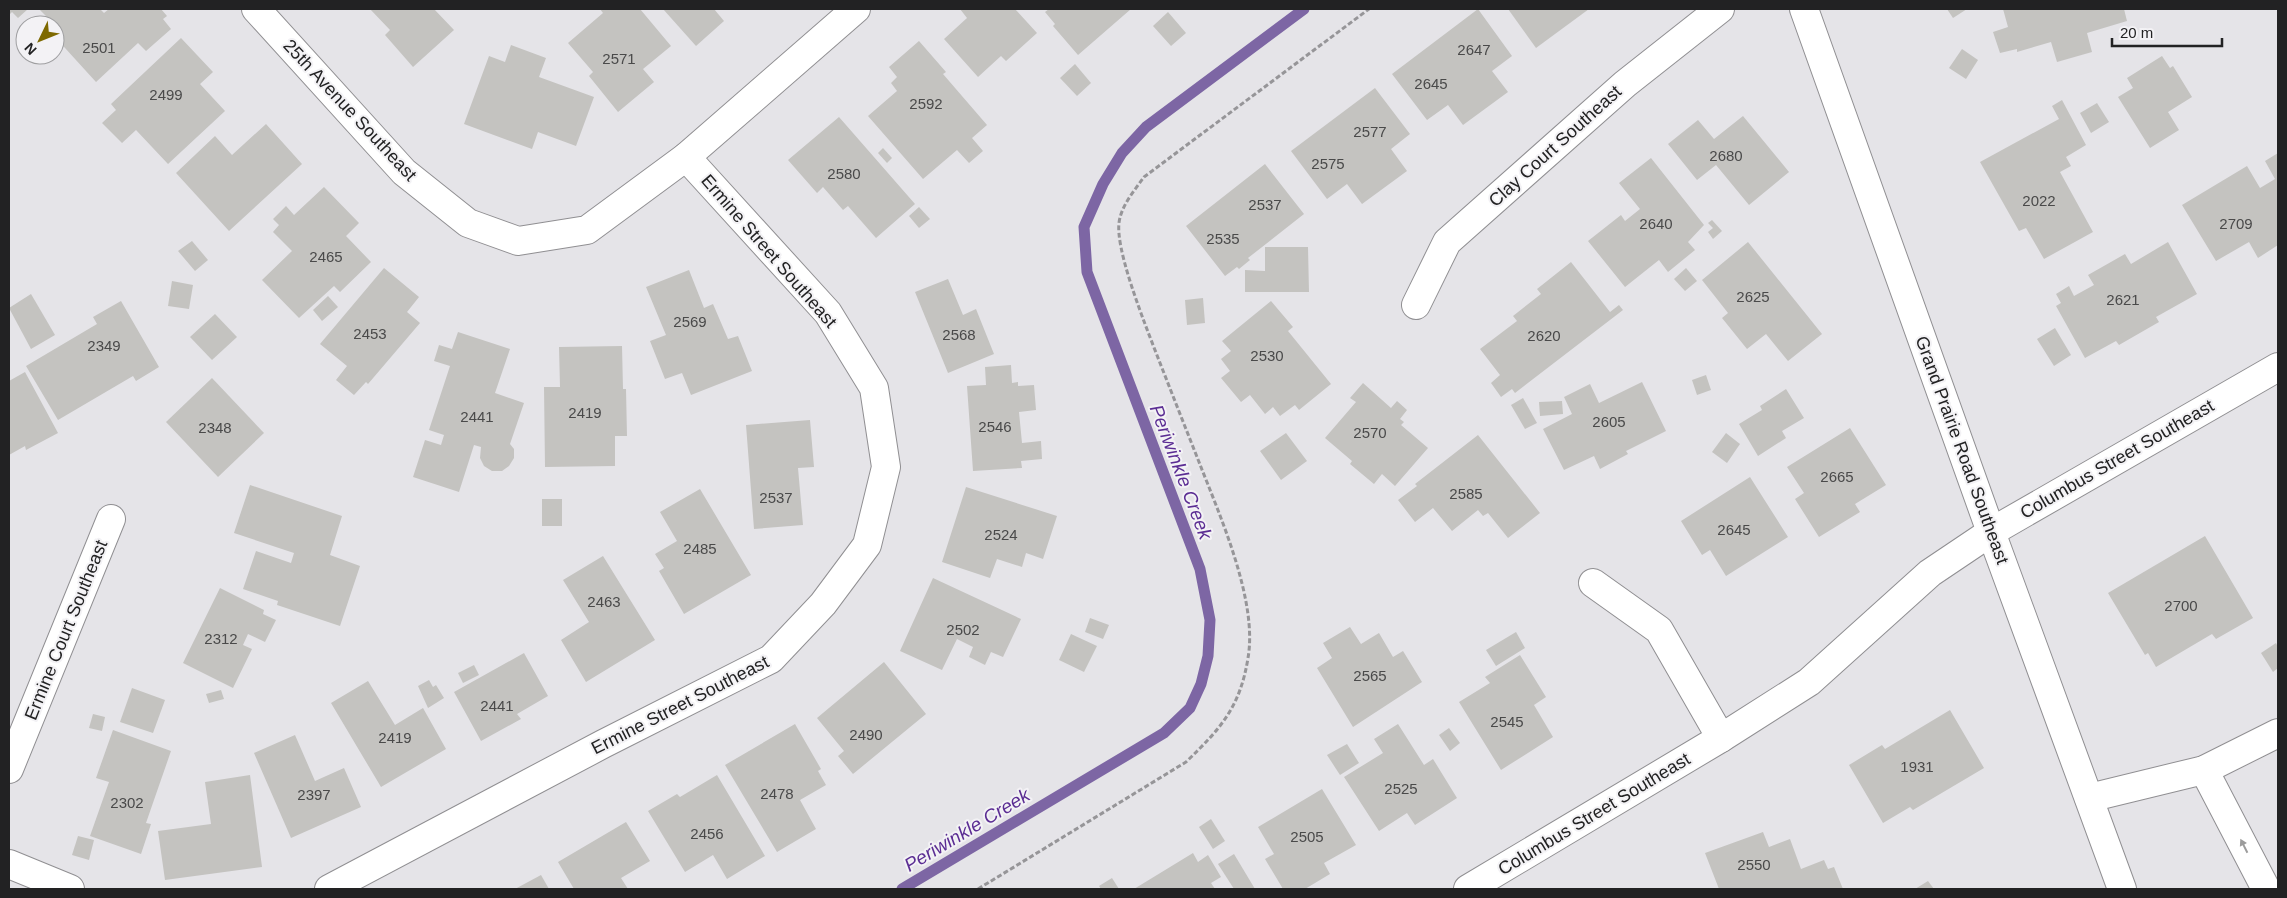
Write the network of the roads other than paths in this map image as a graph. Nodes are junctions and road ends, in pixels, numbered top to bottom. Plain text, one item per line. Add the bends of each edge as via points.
1 (256, 9) edge
2 (856, 9) edge
3 (1720, 9) edge
4 (1804, 9) edge
5 (686, 157) junction
6 (1416, 306) dead end
7 (2278, 367) edge
8 (111, 519) dead end
9 (1991, 532) junction
10 (1593, 583) dead end
11 (2278, 733) edge
12 (1721, 738) junction
13 (9, 769) edge
14 (2204, 770) junction
15 (2089, 798) junction
16 (9, 864) edge
17 (70, 889) edge
18 (329, 889) edge
19 (1468, 889) edge
20 (2122, 889) edge
21 (2266, 889) edge

1 - 5 street, 25th Avenue Southeast via 404,172 468,223 518,241 587,230
2 - 5 street
3 - 6 street, Clay Court Southeast via 1625,84 1447,242
4 - 9 street, Grand Prairie Road Southeast
5 - 18 street, Ermine Street Southeast via 828,313 874,388 886,467 867,545 823,604 771,660 603,744
7 - 9 street, Columbus Street Southeast
8 - 13 street, Ermine Court Southeast
9 - 12 street, Columbus Street Southeast via 1930,572 1809,682
9 - 15 street, Grand Prairie Road Southeast
10 - 12 street via 1660,630
11 - 14 street
12 - 19 street, Columbus Street Southeast
14 - 15 street
21 -> 14 street
15 - 20 street, Grand Prairie Road Southeast
16 - 17 street

